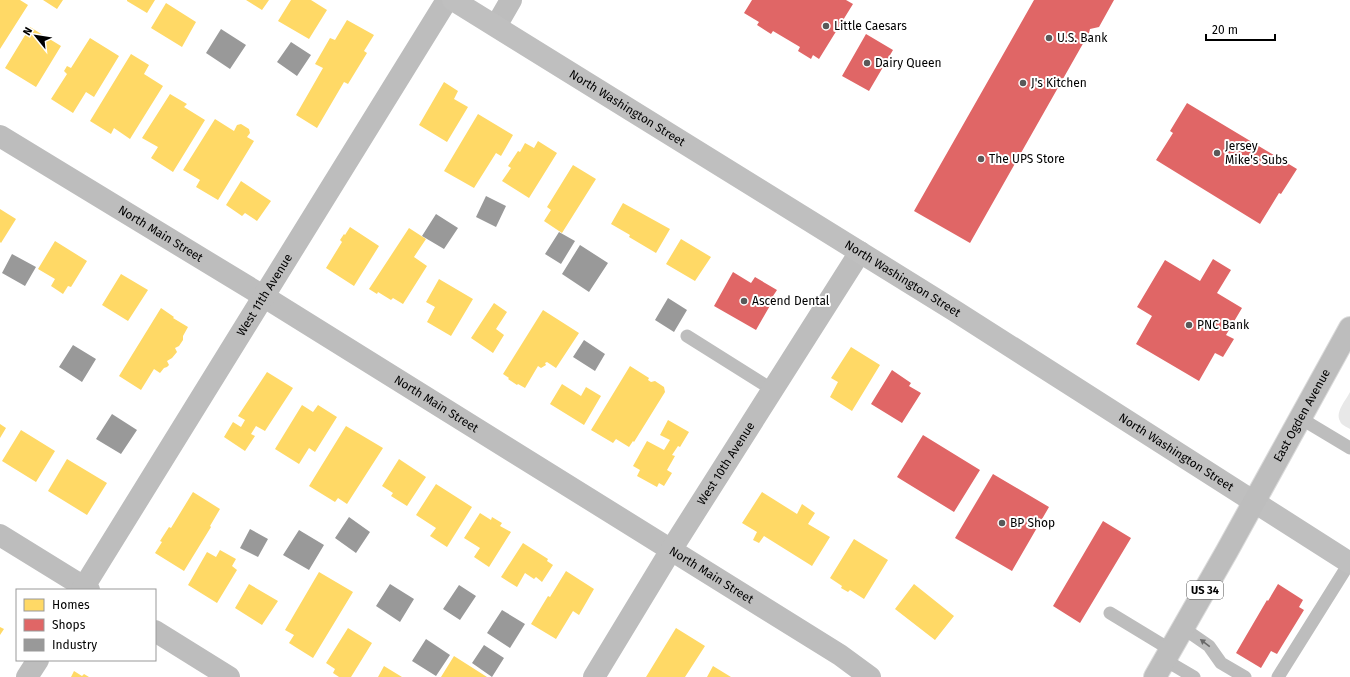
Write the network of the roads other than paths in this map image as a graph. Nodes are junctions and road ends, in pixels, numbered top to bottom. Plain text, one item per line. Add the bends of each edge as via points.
1 (447, 0) edge
2 (453, 0) edge
3 (511, 0) edge
4 (496, 26) junction
5 (0, 136) edge
6 (860, 252) junction
7 (263, 296) junction
8 (1348, 335) edge
9 (687, 336) dead end
10 (773, 390) junction
11 (1300, 418) junction
12 (1350, 448) edge
13 (1254, 502) junction
14 (0, 535) edge
15 (671, 550) junction
16 (1350, 563) edge
17 (85, 589) edge
18 (1110, 613) dead end
19 (1183, 628) junction
20 (156, 632) edge
21 (37, 661) edge
22 (1164, 662) edge
23 (27, 677) edge
24 (229, 677) edge
25 (594, 677) edge
26 (870, 677) edge
27 (1194, 677) edge
28 (1245, 677) edge
29 (1278, 677) edge

1 - 7 street, West 11th Avenue
2 - 4 main road, North Washington Street
3 - 4 street
4 - 6 main road, North Washington Street
5 - 7 street, North Main Street
6 - 10 street, West 10th Avenue
6 - 13 main road, North Washington Street
7 - 15 street, North Main Street
7 - 17 street, West 11th Avenue
8 - 11 street, East Ogden Avenue / US 34
9 - 10 lane
10 - 15 street, West 10th Avenue
11 - 12 lane
11 - 13 street, East Ogden Avenue / US 34
13 - 16 main road, North Washington Street
13 - 19 street, US 34
14 - 17 street
15 - 25 street, West 10th Avenue
15 - 26 street, North Main Street via 840,655
16 - 29 lane
18 - 22 lane
19 - 22 street, US 34
28 -> 19 lane via 1221,663 1209,646
20 - 24 street
21 - 23 street
22 - 27 lane

